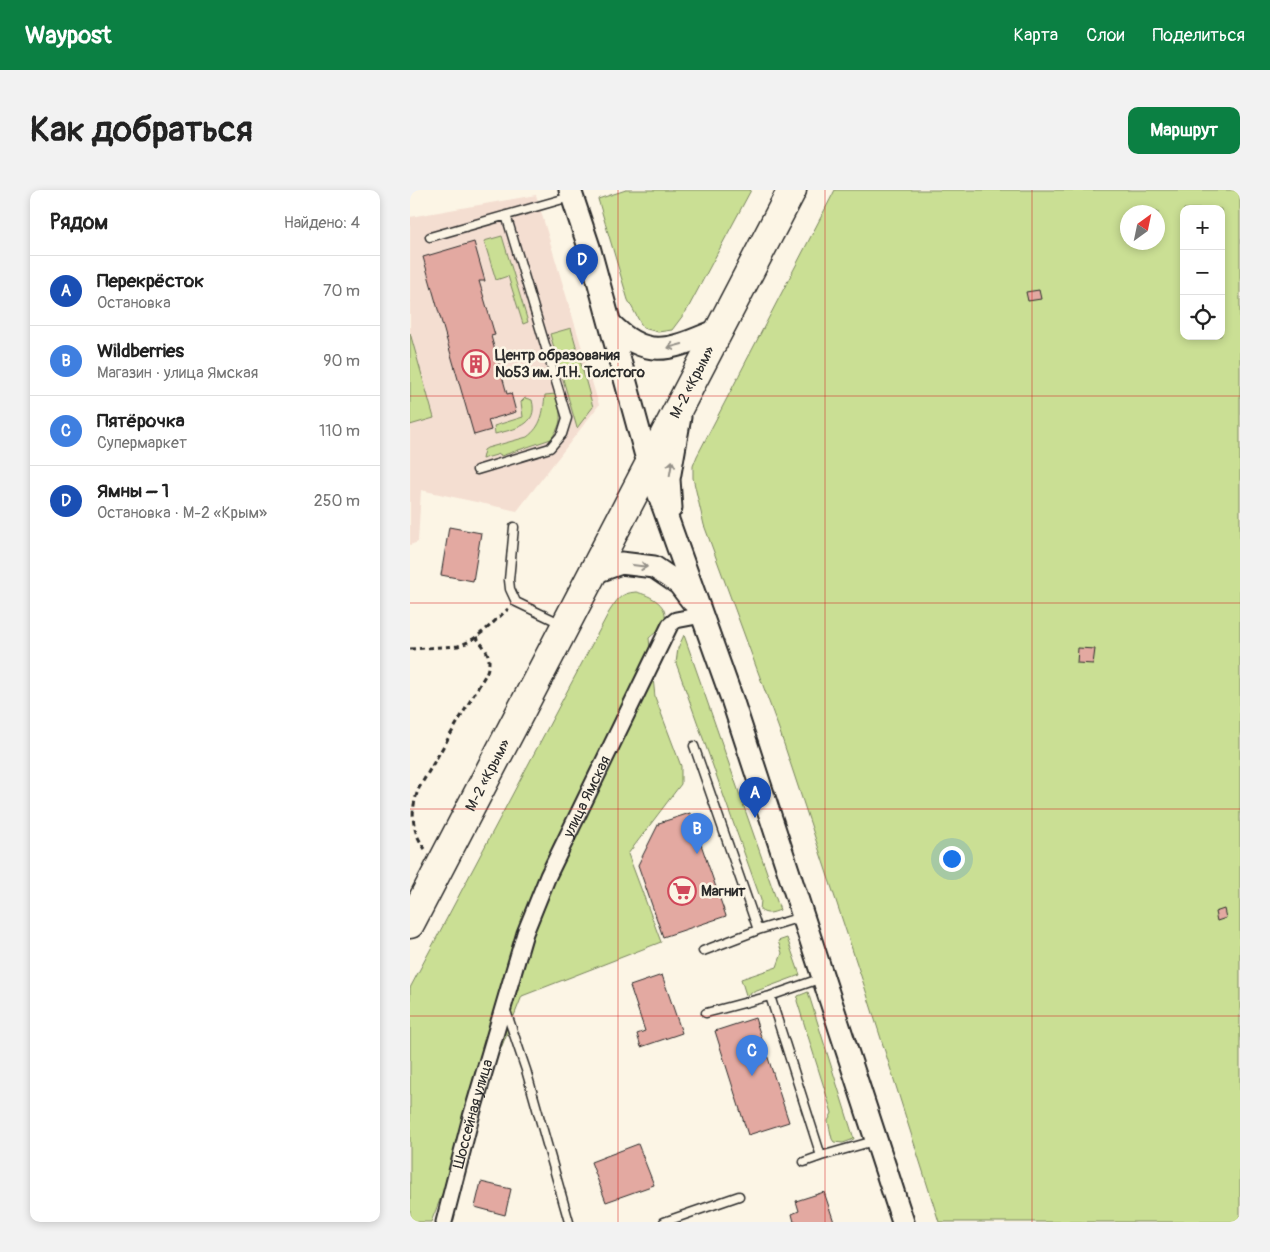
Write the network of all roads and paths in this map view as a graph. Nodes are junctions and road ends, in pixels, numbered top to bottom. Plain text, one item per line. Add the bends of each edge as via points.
1 (792, 190) edge
2 (571, 193) edge
3 (506, 215) junction
4 (430, 236) dead end
5 (610, 323) junction
6 (720, 329) junction
7 (682, 403) junction
8 (649, 467) junction
9 (477, 470) dead end
10 (514, 526) dead end
11 (673, 534) junction
12 (593, 573) junction
13 (516, 602) junction
14 (702, 615) junction
15 (566, 626) junction
16 (476, 637) junction
17 (410, 649) edge
18 (694, 746) dead end
19 (439, 868) junction
20 (803, 916) junction
21 (410, 924) edge
22 (758, 930) junction
23 (703, 951) dead end
24 (823, 977) junction
25 (770, 996) junction
26 (504, 1004) junction
27 (706, 1013) dead end
28 (876, 1140) junction
29 (820, 1156) junction
30 (804, 1162) dead end
31 (739, 1196) dead end
32 (444, 1222) edge
33 (569, 1222) edge
34 (664, 1222) edge
35 (903, 1222) edge

1 - 6 highway, М-2 «Крым»
2 - 3 lane
2 - 5 main road
3 - 4 lane
3 - 9 lane via 567,418 562,434 550,448
6 -> 5 main road via 658,349 632,342
5 - 8 main road
6 - 7 highway, М-2 «Крым»
7 - 8 highway, М-2 «Крым»
11 -> 7 main road via 669,479
8 - 11 main road
8 - 12 highway, М-2 «Крым»
10 - 13 lane via 509,580
11 - 14 main road
12 -> 14 main road via 621,563 654,567 679,584
12 - 15 highway, М-2 «Крым»
13 - 15 lane
13 - 16 path
14 - 20 main road
14 - 26 street, улица Ямская via 676,620 670,625 548,876 525,933
15 - 19 highway, М-2 «Крым»
16 - 17 path via 458,646
16 - 19 path via 487,651 490,663 486,674 419,788 414,802 413,818 418,839
18 - 22 lane
19 - 21 highway, М-2 «Крым»
20 - 22 lane
20 - 24 main road
22 - 23 lane
24 - 25 lane
24 - 28 main road
25 - 27 lane
25 - 29 lane
26 - 32 street, Шоссейная улица
26 - 33 lane
28 - 29 lane
28 - 35 main road
29 - 30 lane
31 - 34 lane

